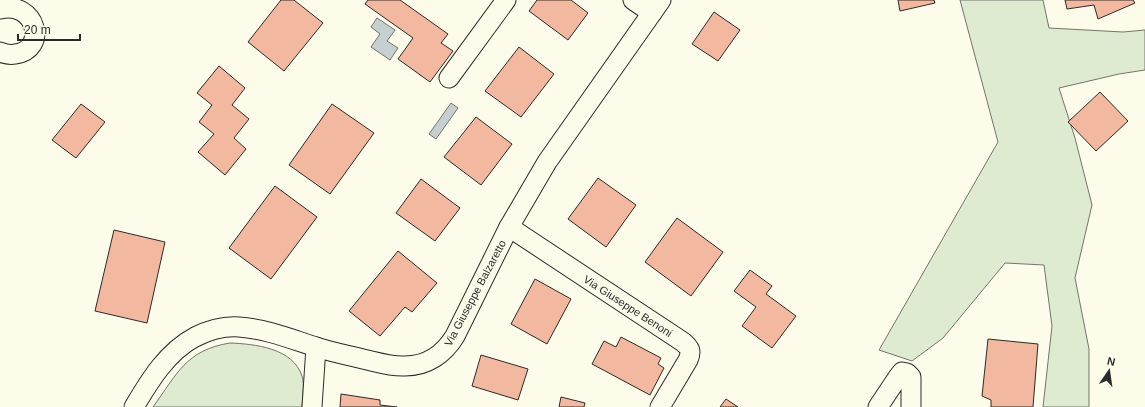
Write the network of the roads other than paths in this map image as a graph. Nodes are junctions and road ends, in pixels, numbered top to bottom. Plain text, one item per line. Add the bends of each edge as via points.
1 (506, 0) edge
2 (633, 0) edge
3 (656, 6) edge
4 (0, 9) edge
5 (0, 52) edge
6 (449, 78) dead end
7 (509, 227) junction
8 (316, 347) junction
9 (134, 407) edge
10 (312, 407) edge
11 (660, 407) edge
12 (878, 407) edge
13 (911, 407) edge

1 - 6 street
2 - 3 street
3 - 7 street, Via Giuseppe Balzaretto via 558,144
4 - 5 street via 9,6 24,10 30,15 35,29 31,44 26,50 10,55
7 - 8 street, Via Giuseppe Balzaretto via 455,336 445,350 434,358 415,365 394,366
7 - 11 street, Via Giuseppe Benoni via 690,348 688,360
8 - 9 street, Via Giuseppe Balzaretto via 249,328 230,327 208,332 195,337 171,355
8 - 10 street
12 - 13 street via 902,372 911,377

